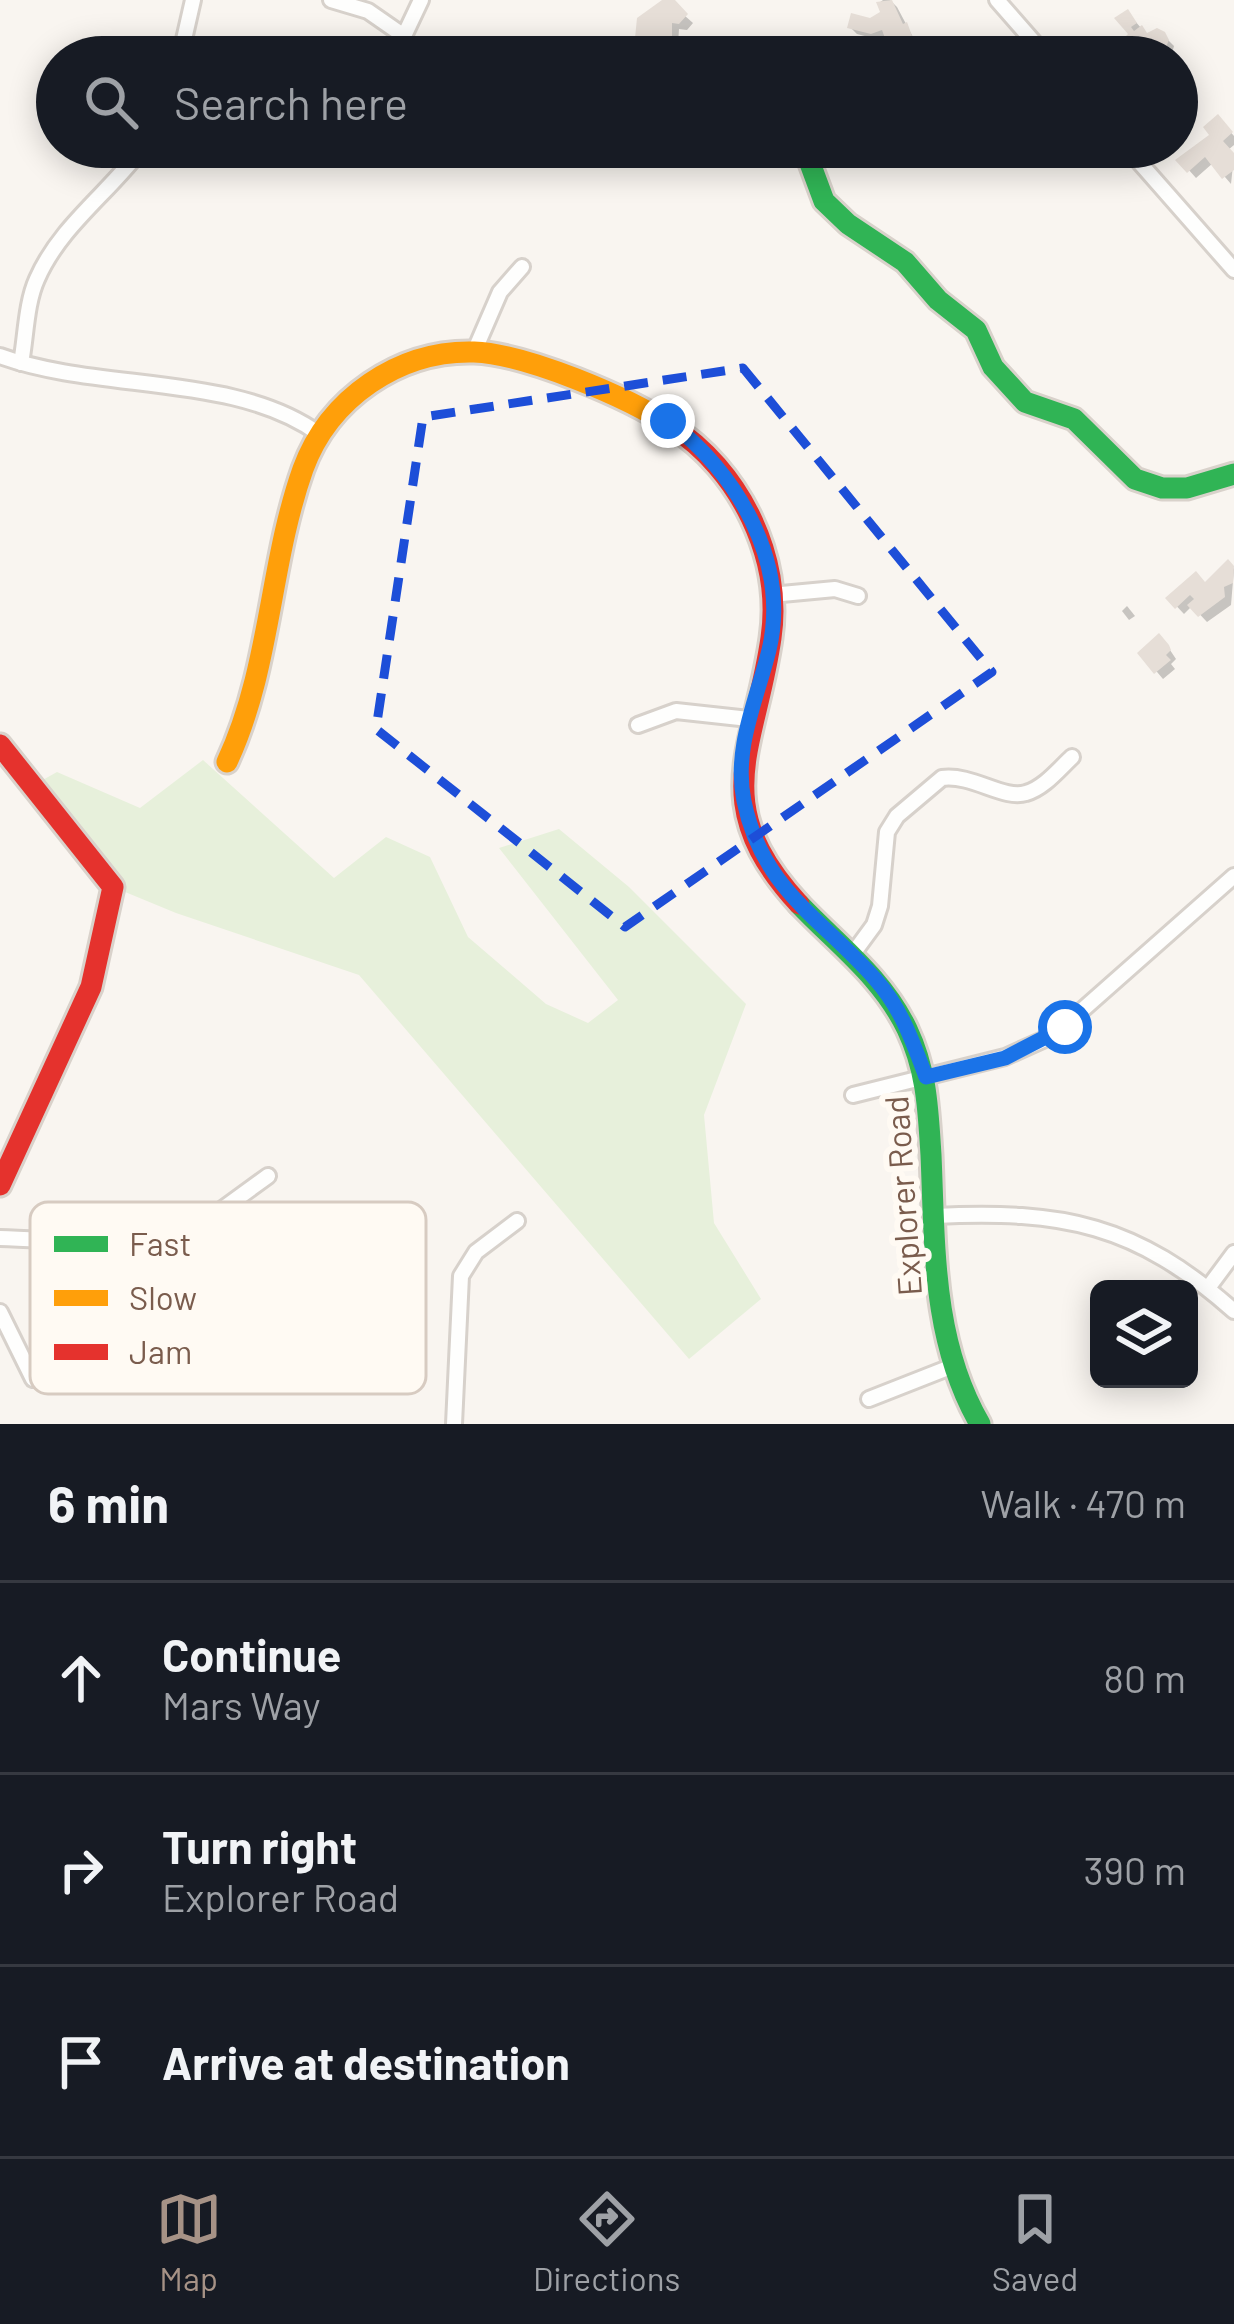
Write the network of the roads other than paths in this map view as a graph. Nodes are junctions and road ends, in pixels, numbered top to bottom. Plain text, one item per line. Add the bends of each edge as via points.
1 (193, 0) edge
2 (331, 0) edge
3 (421, 0) edge
4 (998, 0) edge
5 (185, 36) edge
6 (1029, 36) edge
7 (128, 168) edge
8 (812, 168) edge
9 (1144, 168) edge
10 (522, 267) dead end
11 (1234, 270) edge
12 (474, 352) junction
13 (0, 356) edge
14 (21, 363) junction
15 (319, 434) junction
16 (1234, 473) edge
17 (771, 595) junction
18 (858, 596) dead end
19 (748, 719) junction
20 (638, 725) dead end
21 (0, 745) edge
22 (1072, 757) dead end
23 (227, 762) dead end
24 (1234, 876) edge
25 (852, 956) junction
26 (926, 1077) junction
27 (854, 1095) dead end
28 (268, 1175) dead end
29 (0, 1185) edge
30 (232, 1202) edge
31 (935, 1216) junction
32 (518, 1221) dead end
33 (0, 1238) edge
34 (30, 1239) edge
35 (1234, 1253) edge
36 (1208, 1288) junction
37 (1234, 1311) edge
38 (0, 1312) edge
39 (953, 1366) junction
40 (30, 1371) edge
41 (869, 1399) dead end
42 (454, 1424) edge
43 (980, 1424) edge

1 - 5 street
2 - 3 street via 368,11 404,36
4 - 6 street
7 - 14 street via 50,255 35,283
8 - 16 street via 824,201 976,330 993,367 1025,402 1073,419 1135,479 1187,488
9 - 11 street
10 - 12 street via 500,292
12 - 15 street, Explorer Road via 427,358 377,378
12 - 17 street, Explorer Road via 617,394 685,433 749,514
13 - 14 street
14 - 15 street via 271,406
15 - 23 street, Explorer Road via 296,490 254,701
17 - 18 street via 836,589
17 - 19 street, Explorer Road via 770,645
19 - 20 street via 676,711
19 - 25 street, Explorer Road via 741,787 757,844 787,894
21 - 29 street via 113,887 91,987
22 - 25 street via 1025,794 941,778 897,816 886,832 874,926
24 - 26 street via 1054,1035 1005,1058
25 - 26 street, Explorer Road via 897,1008
26 - 27 street
26 - 31 street, Explorer Road
28 - 30 street
31 - 36 street via 1025,1214 1086,1225 1149,1249
31 - 39 street, Explorer Road
32 - 42 street via 476,1252 461,1276
33 - 34 street
35 - 36 street
36 - 37 street
38 - 40 street
39 - 41 street
39 - 43 street, Explorer Road

